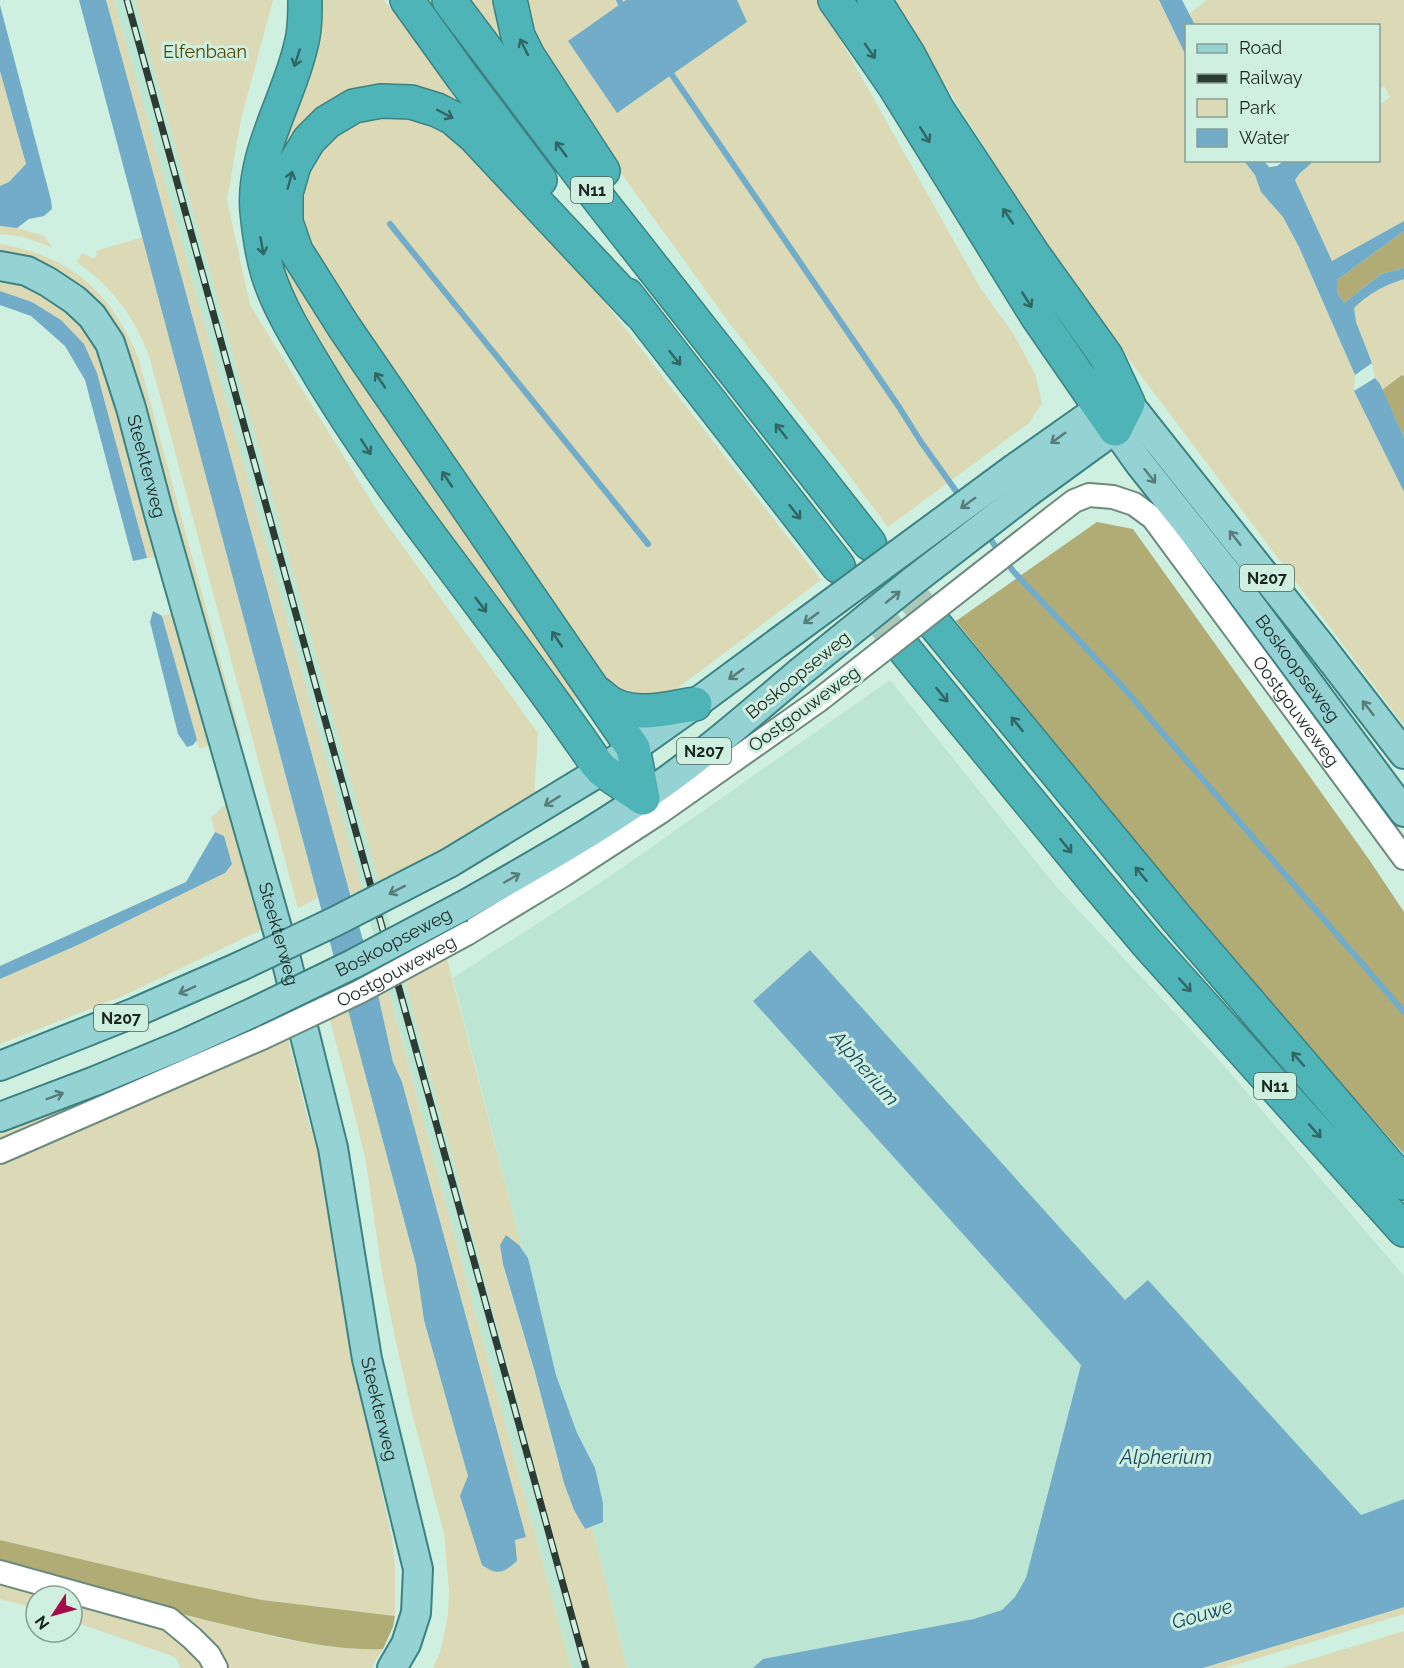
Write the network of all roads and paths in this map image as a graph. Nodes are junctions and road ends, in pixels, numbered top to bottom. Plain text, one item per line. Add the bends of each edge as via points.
1 (305, 0) edge
2 (407, 0) edge
3 (449, 0) edge
4 (510, 0) edge
5 (836, 0) edge
6 (874, 0) edge
7 (0, 266) edge
8 (639, 312) junction
9 (739, 378) junction
10 (1114, 413) junction
11 (1023, 479) junction
12 (869, 543) tunnel mouth
13 (838, 566) tunnel mouth
14 (936, 626) tunnel mouth
15 (906, 650) tunnel mouth
16 (590, 688) junction
17 (695, 704) junction
18 (633, 748) junction
19 (1404, 754) edge
20 (602, 770) junction
21 (643, 798) junction
22 (1404, 812) edge
23 (1404, 858) edge
24 (465, 920) junction
25 (0, 1066) edge
26 (0, 1117) edge
27 (0, 1152) edge
28 (1404, 1184) edge
29 (1404, 1230) edge
30 (0, 1572) edge
31 (216, 1668) edge
32 (392, 1668) edge

1 -> 20 highway via 301,45 259,177 257,209 268,274 307,354 389,482
2 - 8 highway, N11
9 -> 3 highway, N11
9 -> 4 highway, N11 via 528,56 518,36
5 -> 10 highway via 894,85 1037,316
10 -> 6 highway via 1106,356 937,109
7 - 32 main road, Steekterweg via 27,271 75,300 92,316 110,343 287,963 333,1148 367,1359 418,1569 416,1613 406,1644
8 -> 13 highway, N11
16 -> 8 highway, N11 via 296,251 286,222 286,193 294,165 309,140 327,122 354,106 391,101 437,110 474,136
12 -> 9 highway, N11
10 - 11 main road, Boskoopseweg / N207
19 -> 10 main road, Boskoopseweg / N207 via 1320,645
10 -> 22 main road, Boskoopseweg / N207 via 1140,464
11 -> 17 main road, Boskoopseweg / N207, bridge via 776,644
21 -> 11 main road, Boskoopseweg / N207, bridge via 914,580
28 -> 14 highway, N11 via 1178,920
15 -> 29 highway, N11 via 1146,942
16 - 17 highway, N11 via 630,710 652,711
16 - 18 highway, N11
17 - 18 main road, Boskoopseweg / N207
18 - 20 main road, Boskoopseweg / N207
18 - 21 highway, N11
20 - 21 highway
20 -> 25 main road, Boskoopseweg / N207, bridge via 449,863 334,922 136,1012
24 -> 21 main road, Boskoopseweg / N207
23 - 24 street, Oostgouweweg, bridge via 1153,518 1134,504 1089,495 1074,501 818,701 662,811 562,876
26 -> 24 main road, Boskoopseweg / N207, bridge via 182,1045 353,963
24 - 27 street, Oostgouweweg, bridge via 359,992
30 - 31 street via 169,1619 209,1655

